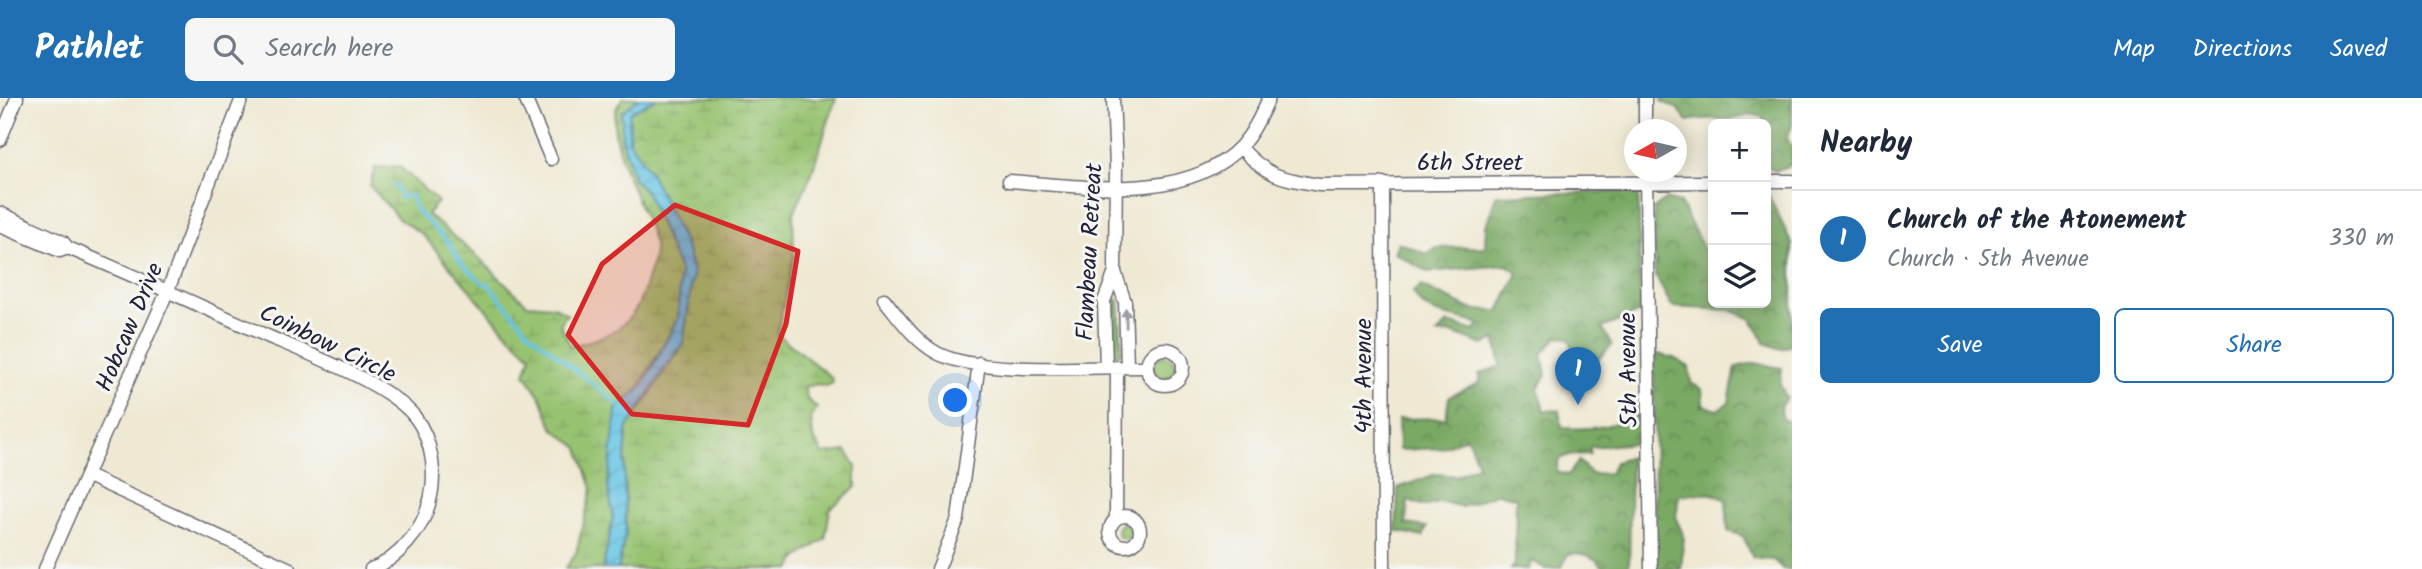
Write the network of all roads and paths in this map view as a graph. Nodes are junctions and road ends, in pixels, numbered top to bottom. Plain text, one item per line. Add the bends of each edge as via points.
1 (16, 98) edge
2 (242, 98) edge
3 (524, 98) edge
4 (1113, 98) edge
5 (1269, 98) edge
6 (1645, 98) edge
7 (1645, 119) edge
8 (0, 140) edge
9 (1240, 147) junction
10 (551, 159) dead end
11 (1624, 178) edge
12 (1687, 180) edge
13 (1009, 181) dead end
14 (1771, 181) edge
15 (1792, 181) edge
16 (1646, 182) edge
17 (1708, 182) edge
18 (1383, 183) junction
19 (1115, 187) junction
20 (0, 213) edge
21 (0, 226) edge
22 (68, 248) junction
23 (1115, 272) junction
24 (168, 290) junction
25 (884, 299) dead end
26 (979, 363) junction
27 (1117, 367) junction
28 (1147, 367) dead end
29 (88, 476) junction
30 (1116, 519) dead end
31 (45, 569) edge
32 (290, 569) edge
33 (371, 569) edge
34 (938, 569) edge
35 (1384, 569) edge
36 (1651, 569) edge

1 - 8 street
2 - 24 street, Hobcaw Drive
3 - 10 street
4 - 19 street, Flambeau Retreat
5 - 9 street
6 - 7 street
9 - 18 street, 6th Street via 1261,169 1284,179 1319,185
9 - 19 street via 1208,169 1176,181
11 - 18 street, 6th Street
12 - 17 street, 6th Street
13 - 19 street
14 - 15 street
16 - 36 street, 5th Avenue
18 - 35 street, 4th Avenue
19 - 23 street, Flambeau Retreat
20 - 22 street
21 - 22 street via 60,251
22 - 24 street, Coinbow Circle
27 -> 23 street via 1125,302
23 - 27 street, Flambeau Retreat via 1104,301
24 - 29 street, Hobcaw Drive
24 - 33 street, Coinbow Circle via 325,361 389,395 415,418 430,450 433,488 425,518 402,549
25 - 26 street via 915,337 935,352
26 - 27 street
26 - 34 street via 958,519
27 - 28 street
27 - 30 street, Flambeau Retreat
29 - 31 street, Hobcaw Drive
29 - 32 street

